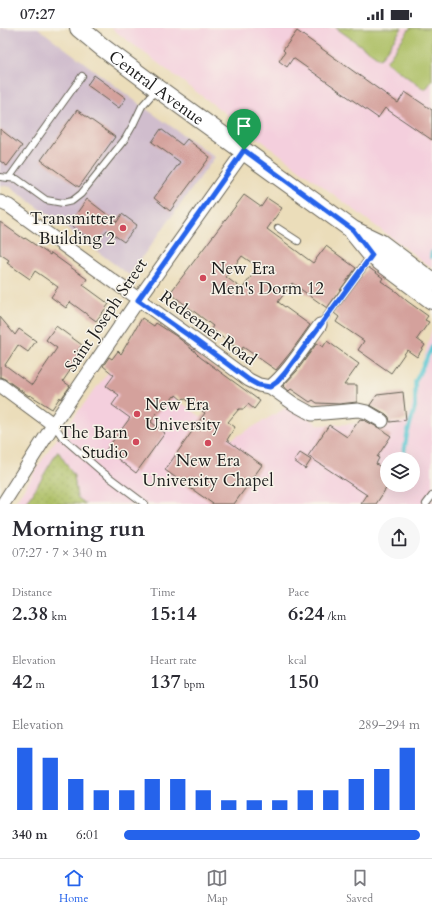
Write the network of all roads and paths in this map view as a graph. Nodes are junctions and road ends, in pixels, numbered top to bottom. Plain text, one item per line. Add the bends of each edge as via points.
1 (79, 28) edge
2 (82, 76) dead end
3 (158, 88) junction
4 (244, 150) junction
5 (0, 177) edge
6 (8, 178) junction
7 (5, 204) edge
8 (278, 228) dead end
9 (353, 230) junction
10 (298, 241) dead end
11 (372, 255) junction
12 (432, 282) edge
13 (138, 300) junction
14 (432, 300) edge
15 (320, 325) joint
16 (0, 385) edge
17 (270, 387) junction
18 (382, 421) dead end
19 (54, 425) junction
20 (432, 496) edge
21 (4, 504) edge
22 (145, 504) edge
23 (426, 504) edge

1 - 3 main road, Central Avenue
2 - 6 lane
3 - 4 main road, Central Avenue
3 - 6 lane via 142,106 124,139 81,194 72,201 63,203 46,200 17,179
4 - 9 main road, Central Avenue
4 - 13 street, Saint Joseph Street
5 - 6 lane
7 - 13 street, Redeemer Road
8 - 10 lane
9 - 11 main road, Central Avenue
9 - 12 main road, Central Avenue via 380,243
11 - 14 main road, Central Avenue
11 - 15 lane
13 - 17 street, Redeemer Road via 249,380
13 - 19 street, Saint Joseph Street
15 - 17 street via 285,373
16 - 19 street
17 - 18 street, Redeemer Road via 312,414 358,410
19 - 21 street, Saint Joseph Street
19 - 22 lane via 63,438 101,471
20 - 23 lane

